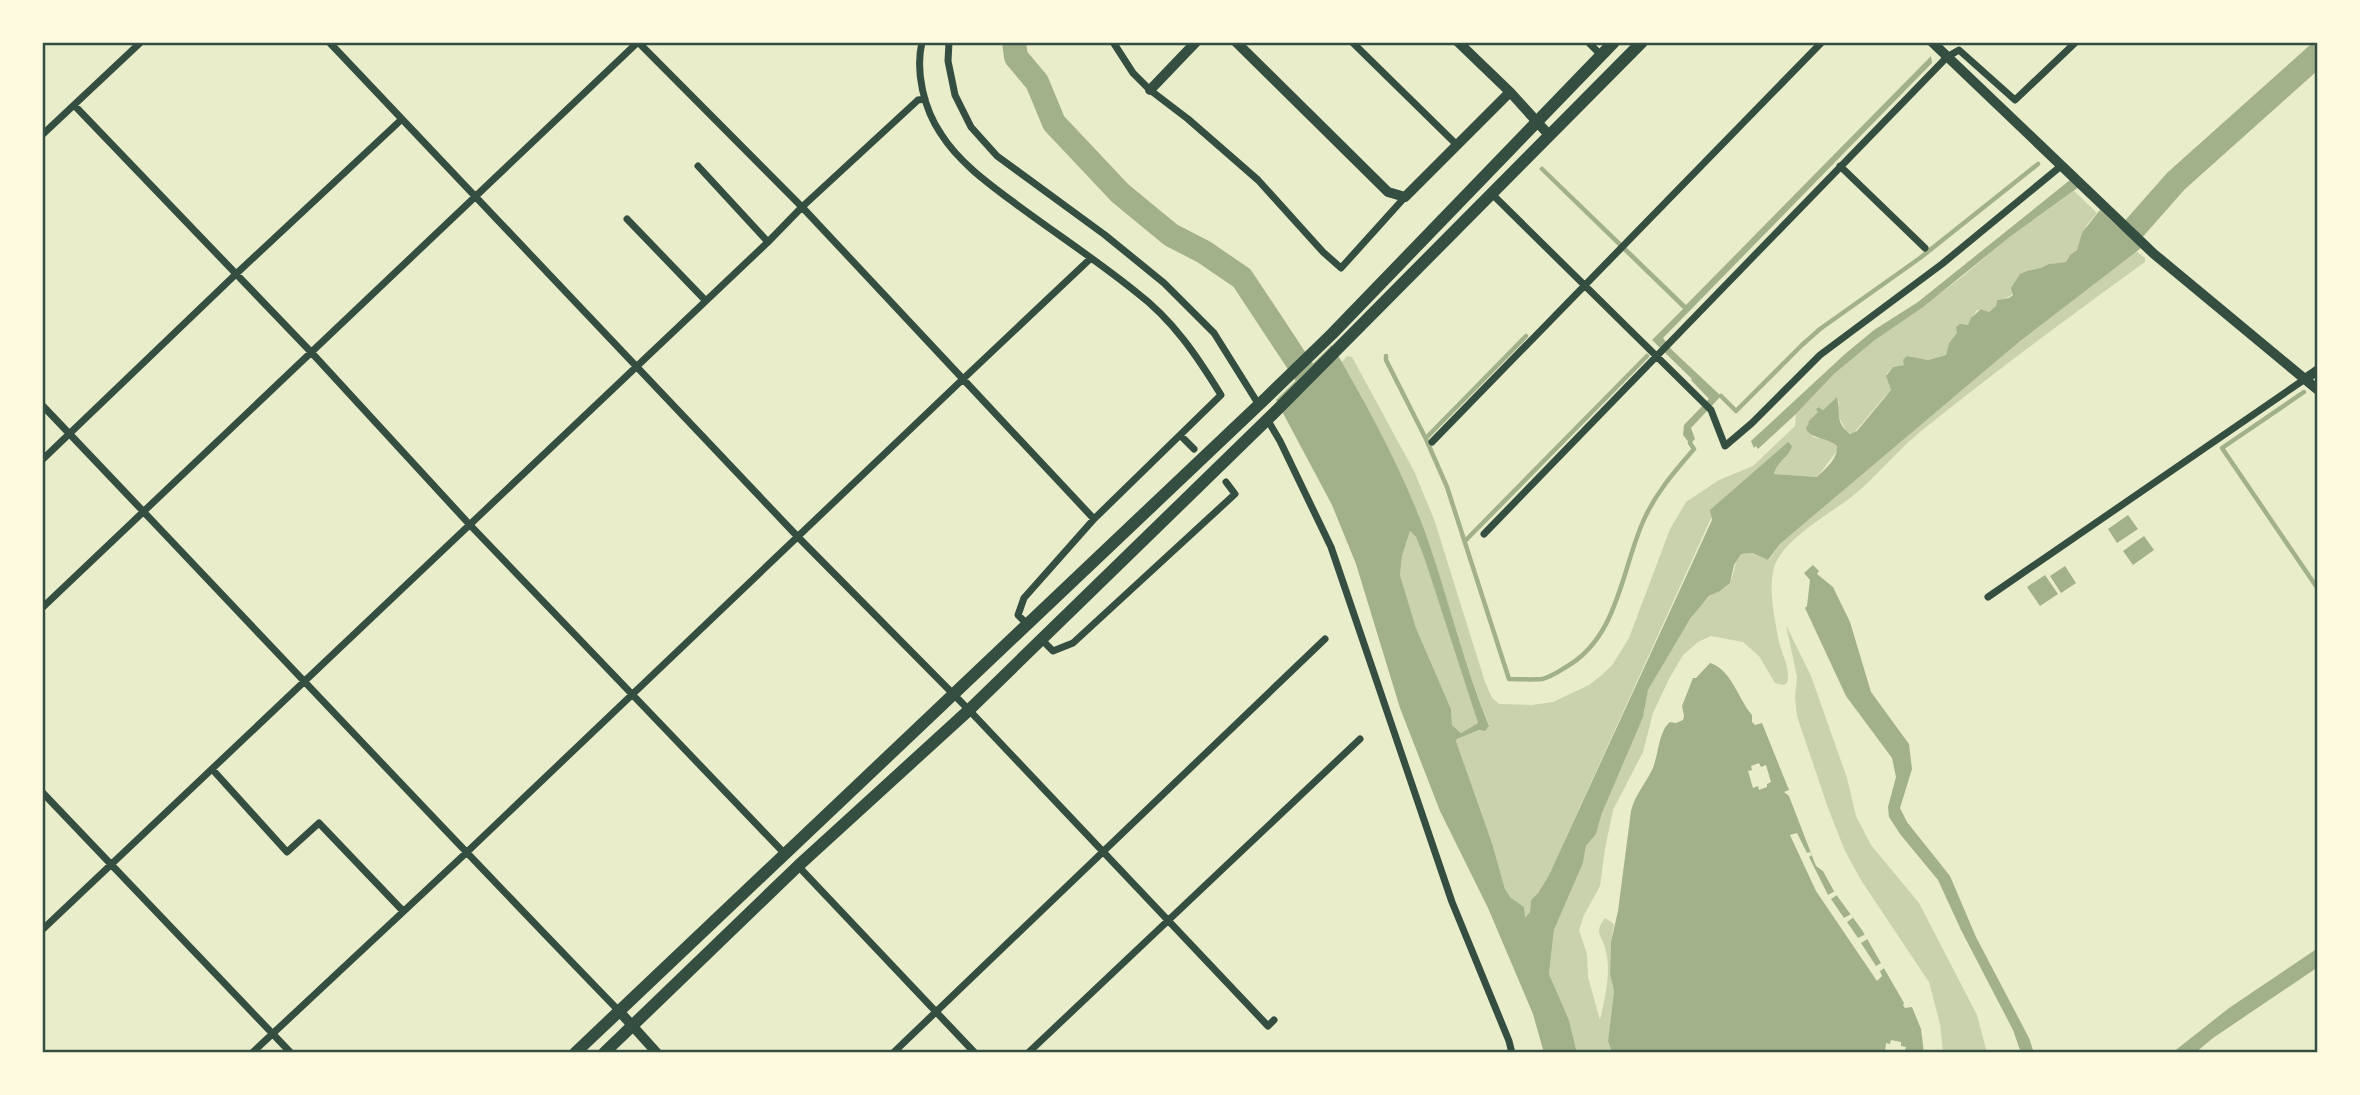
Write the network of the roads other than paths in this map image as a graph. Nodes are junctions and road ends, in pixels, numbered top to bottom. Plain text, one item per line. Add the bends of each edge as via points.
1 (141, 42) edge
2 (329, 42) edge
3 (922, 42) edge
4 (950, 42) edge
5 (1113, 42) edge
6 (1196, 42) edge
7 (1236, 42) edge
8 (1352, 42) edge
9 (1458, 42) edge
10 (1588, 42) edge
11 (1614, 42) edge
12 (1642, 42) edge
13 (1822, 42) edge
14 (1931, 42) edge
15 (2076, 42) edge
16 (1601, 55) junction
17 (1947, 57) junction
18 (1150, 90) junction
19 (1510, 92) junction
20 (925, 99) junction
21 (74, 105) junction
22 (402, 119) junction
23 (1537, 121) junction
24 (42, 135) edge
25 (1549, 135) junction
26 (1457, 145) junction
27 (698, 166) dead end
28 (1840, 166) junction
29 (2063, 169) junction
30 (1492, 194) junction
31 (475, 195) junction
32 (1405, 197) junction
33 (802, 207) junction
34 (627, 219) dead end
35 (768, 242) junction
36 (1925, 248) dead end
37 (1090, 259) junction
38 (236, 274) junction
39 (1585, 287) junction
40 (705, 300) junction
41 (311, 352) junction
42 (1658, 354) junction
43 (637, 366) junction
44 (2318, 370) edge
45 (963, 379) junction
46 (2305, 379) junction
47 (2318, 390) edge
48 (1263, 402) junction
49 (42, 405) edge
50 (1271, 415) junction
51 (70, 434) junction
52 (1180, 435) junction
53 (1432, 442) dead end
54 (1194, 449) dead end
55 (42, 460) edge
56 (1226, 482) dead end
57 (145, 511) junction
58 (1094, 519) junction
59 (470, 524) junction
60 (1484, 534) dead end
61 (797, 536) junction
62 (1988, 597) dead end
63 (42, 608) edge
64 (1027, 624) junction
65 (1041, 639) junction
66 (1325, 639) dead end
67 (303, 682) junction
68 (632, 693) junction
69 (954, 694) junction
70 (968, 710) junction
71 (1360, 739) dead end
72 (212, 769) junction
73 (42, 792) edge
74 (466, 853) junction
75 (1103, 853) junction
76 (785, 854) junction
77 (112, 864) junction
78 (798, 866) junction
79 (403, 911) junction
80 (1168, 921) junction
81 (42, 930) edge
82 (619, 1011) junction
83 (936, 1012) junction
84 (1274, 1020) dead end
85 (633, 1026) junction
86 (272, 1033) junction
87 (252, 1053) edge
88 (291, 1053) edge
89 (575, 1053) edge
90 (604, 1053) edge
91 (657, 1053) edge
92 (893, 1053) edge
93 (975, 1053) edge
94 (1028, 1053) edge
95 (1512, 1053) edge

1 - 21 street
2 - 22 street
3 - 20 street via 920,78
4 - 48 street via 948,61 955,95 971,127 997,156 1164,283 1214,333
5 - 18 street
6 - 18 street
7 - 32 street via 1388,192
8 - 26 street
9 - 19 street
10 - 16 street
11 - 16 highway
12 - 25 highway
13 - 39 street
14 - 17 street
15 - 17 street via 2015,100 1959,50
16 - 23 highway
17 - 28 street
17 - 29 street
18 - 32 street via 1258,180 1341,268
19 - 23 street
19 - 26 street
20 - 33 street via 918,100
20 - 37 street via 940,134 962,159
21 - 24 street
21 - 38 street
22 - 31 street
22 - 38 street
23 - 25 street
23 - 48 highway
25 - 30 highway
26 - 32 street
27 - 35 street
28 - 36 street
28 - 42 street
29 - 42 street via 1820,355 1725,446 1711,410
29 - 46 street via 2154,254
30 - 39 street
30 - 50 highway
31 - 33 street via 638,42
31 - 41 street
31 - 43 street
33 - 35 street
33 - 45 street
34 - 40 street
35 - 40 street
37 - 45 street
37 - 52 street via 1172,324 1221,395
38 - 41 street
38 - 51 street
39 - 42 street
39 - 53 street
40 - 43 street
41 - 57 street
41 - 59 street
42 - 60 street
43 - 59 street
43 - 61 street
44 - 46 street
45 - 58 street
45 - 61 street
46 - 47 street
46 - 62 street
48 - 64 highway
49 - 51 street
50 - 65 highway
50 - 95 street via 1331,547 1452,902
51 - 55 street
51 - 57 street
52 - 54 street
52 - 58 street
56 - 65 street via 1235,494 1073,643 1053,651
57 - 63 street
57 - 67 street
58 - 64 street via 1024,598 1018,615
59 - 67 street
59 - 68 street
61 - 68 street
61 - 69 street
64 - 69 highway
65 - 70 highway
66 - 75 street
67 - 72 street
67 - 74 street
68 - 74 street
68 - 76 street
69 - 70 street
69 - 76 highway
70 - 75 street
70 - 78 highway
71 - 80 street
72 - 77 street
72 - 79 street via 287,852 319,823
73 - 77 street
74 - 79 street
74 - 82 street
75 - 80 street
75 - 83 street
76 - 82 highway
77 - 81 street
77 - 86 street
78 - 83 street
78 - 85 highway
79 - 86 street
80 - 84 street via 1268,1026
80 - 94 street
82 - 85 street
82 - 89 highway
83 - 92 street
83 - 93 street
85 - 90 highway
85 - 91 street
86 - 87 street
86 - 88 street

